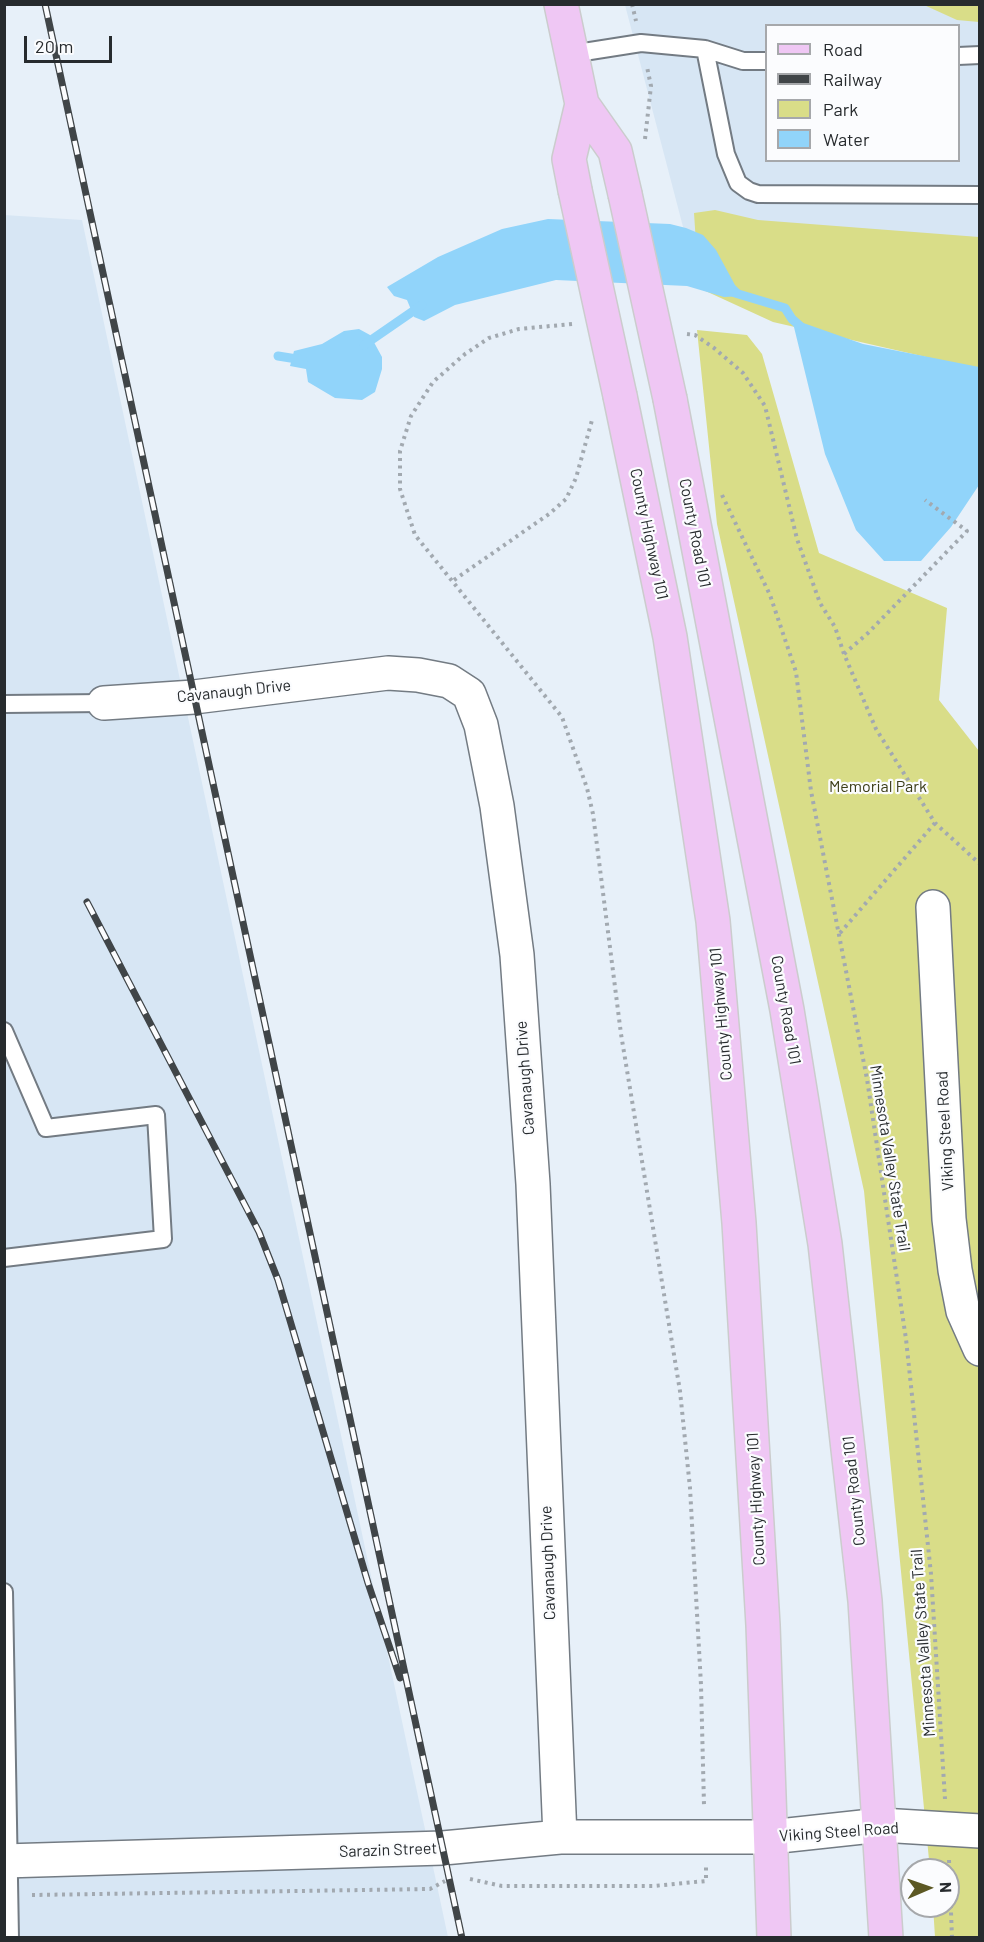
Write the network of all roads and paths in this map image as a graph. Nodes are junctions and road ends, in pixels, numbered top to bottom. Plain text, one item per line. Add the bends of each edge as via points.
1 (632, 4) edge
2 (564, 5) edge
3 (641, 43) junction
4 (705, 50) junction
5 (571, 54) junction
6 (980, 55) edge
7 (960, 56) edge
8 (765, 61) edge
9 (582, 104) junction
10 (646, 146) dead end
11 (980, 195) edge
12 (575, 324) dead end
13 (685, 333) dead end
14 (592, 418) dead end
15 (720, 491) dead end
16 (925, 500) dead end
17 (454, 579) junction
18 (844, 654) junction
19 (104, 703) joint
20 (4, 704) edge
21 (935, 823) junction
22 (980, 864) edge
23 (933, 908) dead end
24 (840, 933) junction
25 (4, 1031) edge
26 (4, 1258) edge
27 (980, 1349) edge
28 (4, 1592) edge
29 (881, 1825) junction
30 (947, 1829) junction
31 (980, 1831) edge
32 (560, 1837) junction
33 (705, 1837) junction
34 (770, 1837) junction
35 (7, 1861) edge
36 (450, 1878) dead end
37 (460, 1878) dead end
38 (10, 1895) junction
39 (10, 1938) edge
40 (774, 1938) edge
41 (886, 1938) edge
42 (952, 1938) edge

1 - 3 path
2 - 5 main road
3 - 4 lane
3 - 5 lane
3 - 10 path via 651,86
4 - 8 lane via 743,62
4 - 11 lane via 726,154 738,183 749,191
5 - 9 main road
6 - 7 lane
9 - 29 main road, County Road 101, bridge via 615,151 625,194 670,399 787,1010 825,1244 858,1519
9 - 34 main road, County Highway 101, bridge via 569,159 670,637 713,921 740,1247 763,1625
12 - 17 path via 519,329 489,338 433,381 411,416 400,451 400,489 416,535
13 - 18 path via 714,348 743,374 765,406 797,539 819,603 835,627
14 - 17 path via 576,478 566,499
15 - 24 path, Minnesota Valley State Trail via 770,595 796,672 811,791
16 - 18 path via 967,531
17 - 33 path via 562,717 593,814 621,1034 680,1391 690,1488
18 - 21 path via 876,729
19 - 20 lane
19 - 32 street, Cavanaugh Drive via 194,697 388,673 449,681 469,694 481,724 497,806 519,978 532,1184
21 - 22 path
21 - 24 path
23 - 27 street, Viking Steel Road via 949,1219 963,1311
24 - 30 path, Minnesota Valley State Trail via 867,1079 906,1339 931,1574
25 - 26 lane via 46,1128 156,1115 163,1239
28 - 35 lane
29 - 30 street, Viking Steel Road
29 - 34 street, Viking Steel Road
29 - 41 main road, County Road 101
30 - 31 street, Viking Steel Road
30 - 42 path, Minnesota Valley State Trail
32 - 33 street, Sarazin Street
32 - 35 street, Sarazin Street via 443,1848
33 - 34 street, Sarazin Street
33 - 37 path via 706,1881 653,1886 502,1886
34 - 40 main road, County Highway 101
35 - 38 lane
36 - 38 path via 430,1889
38 - 39 lane

